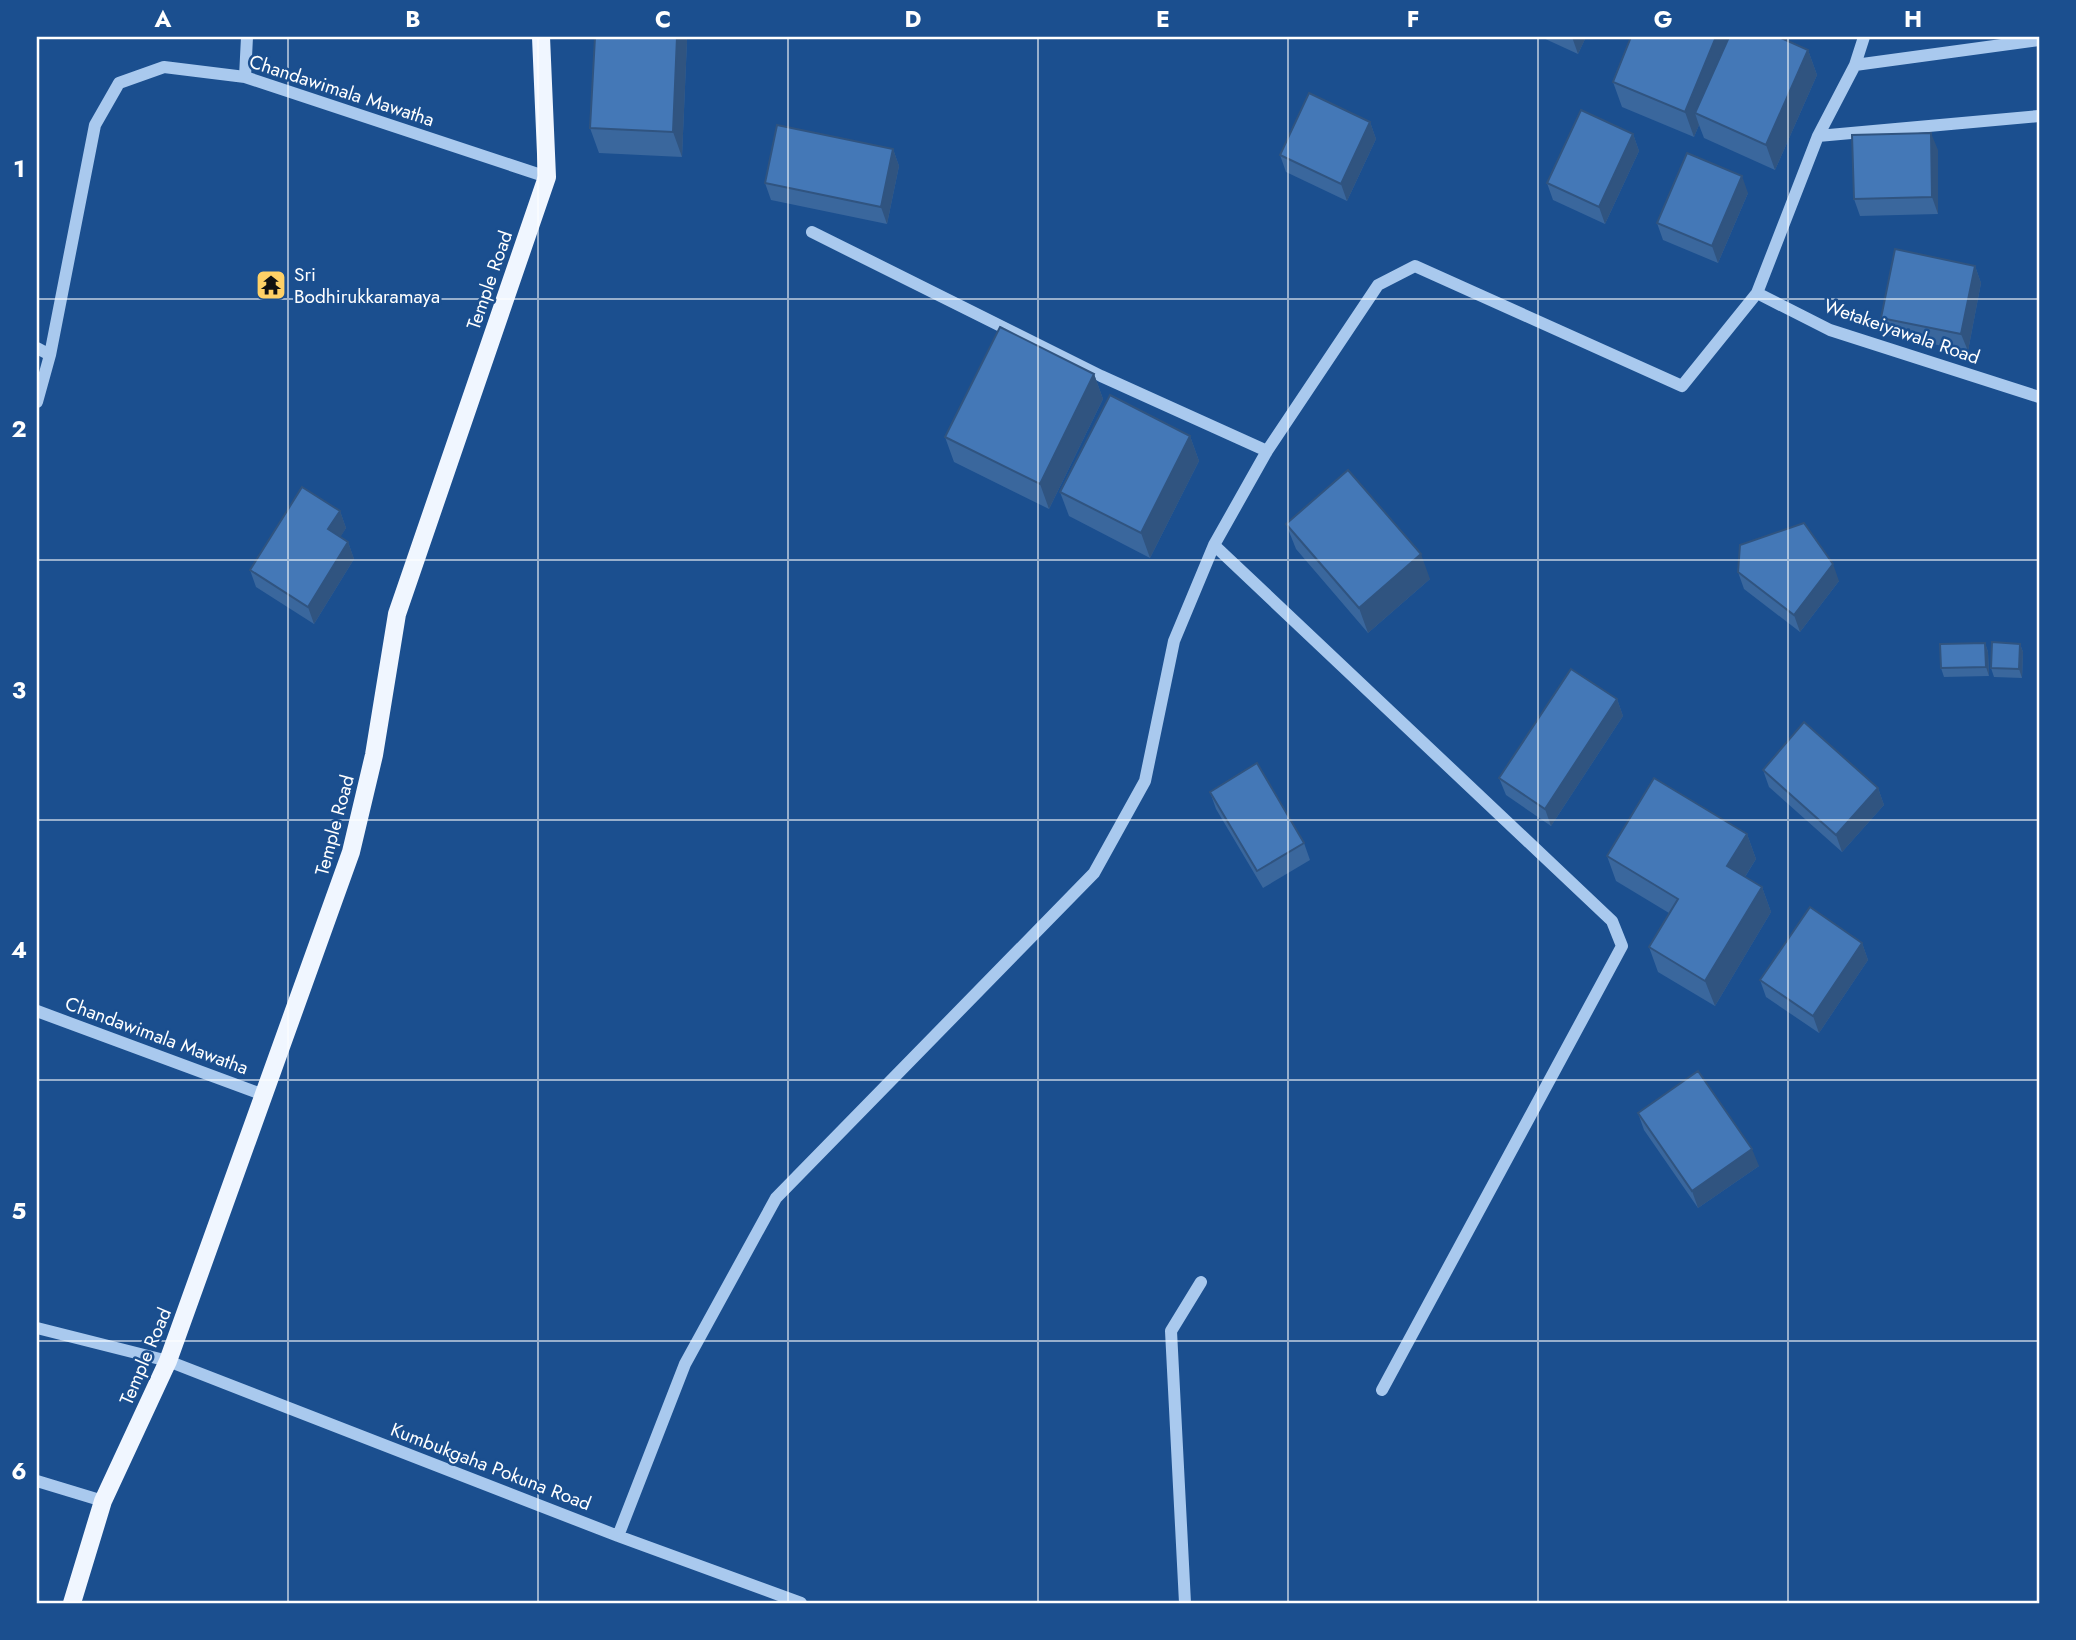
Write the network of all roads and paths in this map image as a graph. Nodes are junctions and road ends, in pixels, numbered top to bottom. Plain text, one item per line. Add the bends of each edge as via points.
1 (247, 37) edge
2 (541, 37) edge
3 (1864, 37) edge
4 (2039, 40) edge
5 (1855, 65) junction
6 (245, 77) junction
7 (2039, 116) edge
8 (1818, 135) junction
9 (547, 177) junction
10 (812, 232) dead end
11 (1757, 293) junction
12 (37, 348) edge
13 (50, 355) junction
14 (2039, 397) edge
15 (37, 402) edge
16 (1267, 452) junction
17 (1214, 545) junction
18 (37, 1011) edge
19 (264, 1095) junction
20 (1201, 1282) dead end
21 (37, 1328) edge
22 (168, 1361) junction
23 (1382, 1390) dead end
24 (37, 1481) edge
25 (103, 1501) junction
26 (618, 1536) junction
27 (72, 1603) edge
28 (801, 1603) edge
29 (1185, 1603) edge

1 - 6 street
2 - 9 main road, Temple Road
3 - 5 street
4 - 5 street
5 - 8 street
6 - 9 street, Chandawimala Mawatha
6 - 13 street, Chandawimala Mawatha via 164,67 119,83 95,125
7 - 8 street
8 - 11 street
9 - 19 main road, Temple Road via 397,614 374,755 351,852
10 - 16 street via 1101,376
11 - 14 street, Wetakeiyawala Road via 1830,330
11 - 16 street via 1682,386 1415,266 1378,285
12 - 13 street
13 - 15 street, Chandawimala Mawatha
16 - 17 street
17 - 23 street via 1612,921 1622,946
17 - 26 street via 1174,640 1145,782 1094,873 776,1198 685,1364
18 - 19 street, Chandawimala Mawatha
19 - 22 main road, Temple Road
20 - 29 street via 1171,1331
21 - 22 street, Kumbukgaha Pokuna Road
22 - 25 main road, Temple Road
22 - 26 street, Kumbukgaha Pokuna Road
24 - 25 street
25 - 27 main road, Temple Road
26 - 28 street, Kumbukgaha Pokuna Road

